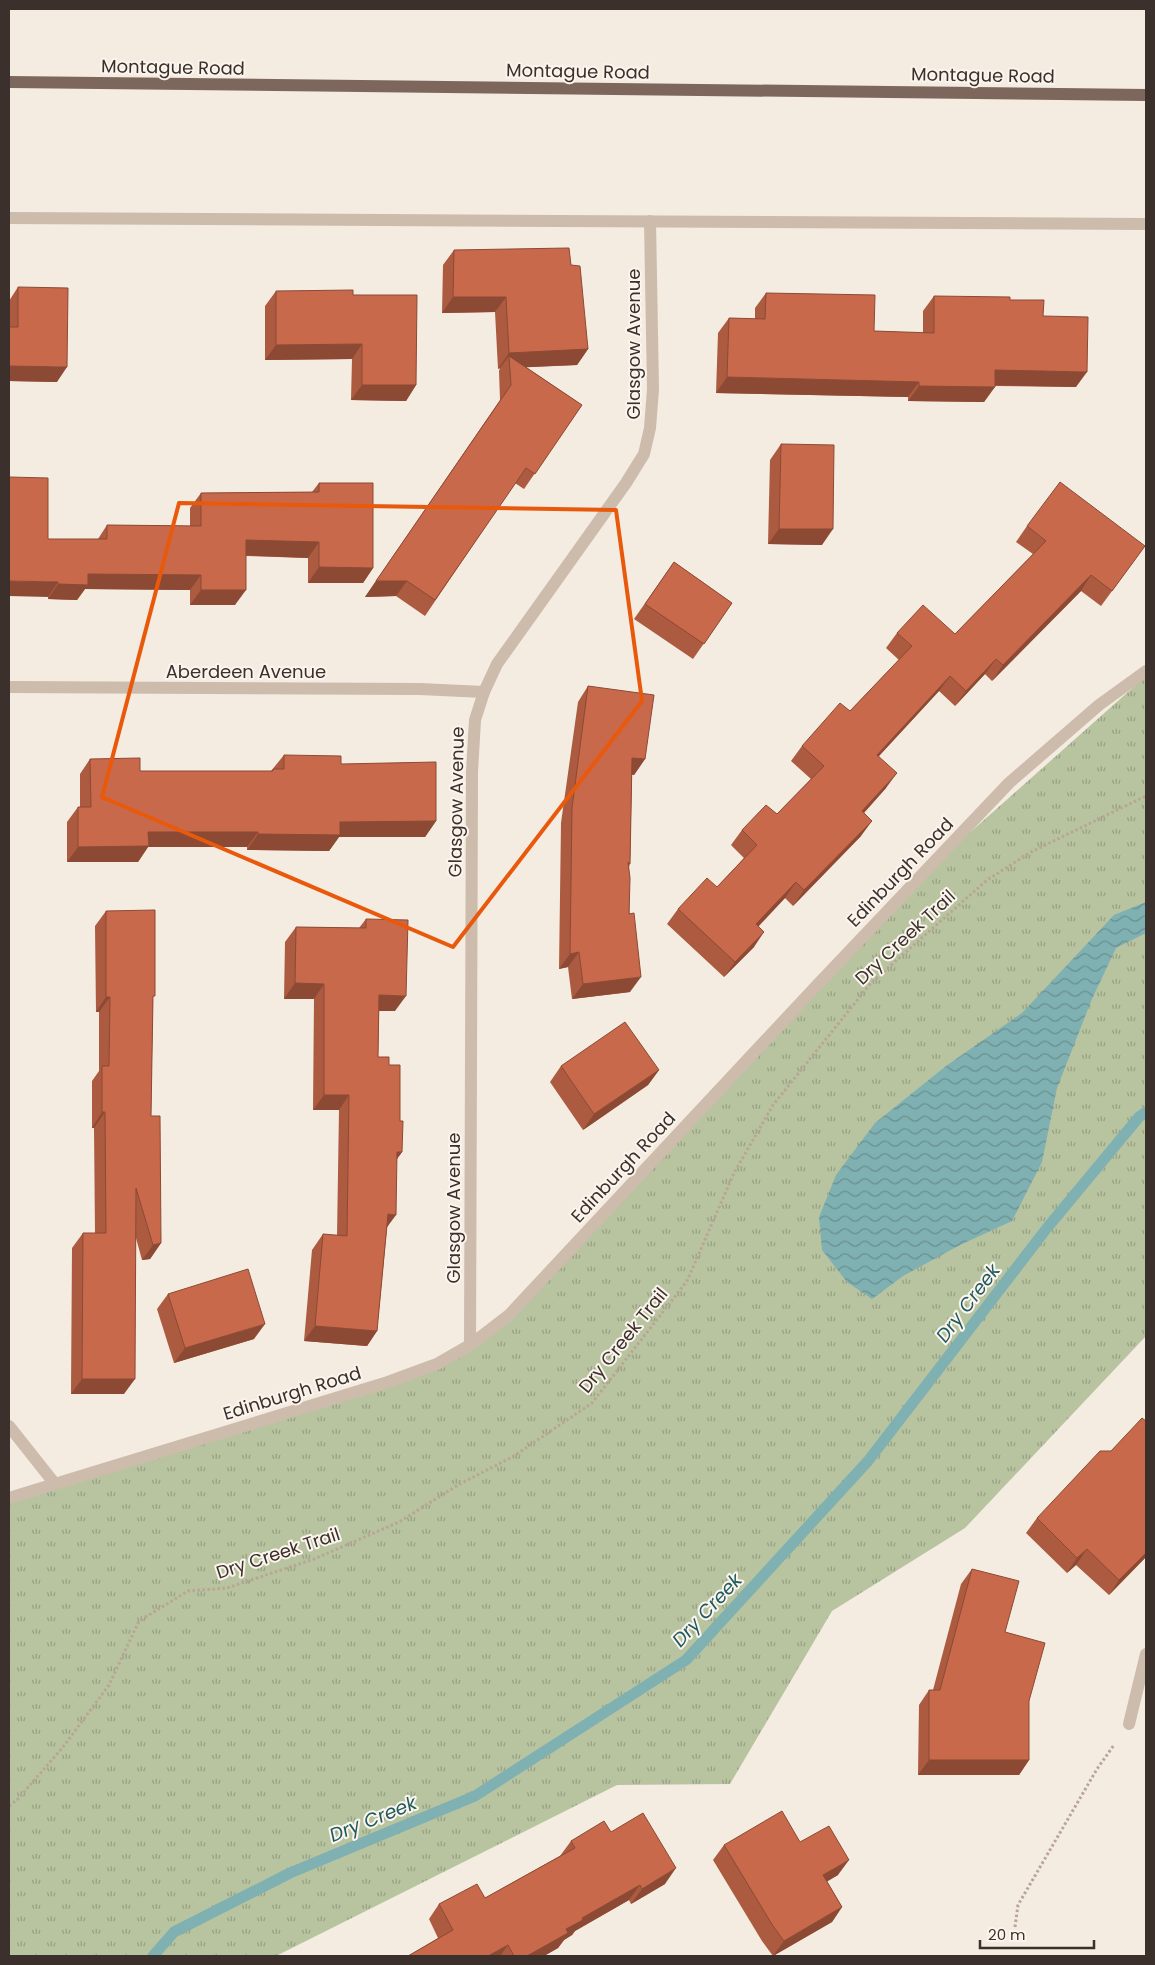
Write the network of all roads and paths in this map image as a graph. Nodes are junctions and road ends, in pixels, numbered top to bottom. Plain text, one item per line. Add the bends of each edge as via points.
1 (9, 82) edge
2 (1146, 95) edge
3 (9, 218) edge
4 (650, 221) junction
5 (1146, 224) edge
6 (1146, 671) edge
7 (9, 687) edge
8 (484, 692) junction
9 (1146, 796) edge
10 (470, 1346) junction
11 (9, 1426) edge
12 (55, 1484) junction
13 (9, 1498) edge
14 (1146, 1654) edge
15 (1129, 1724) joint
16 (9, 1806) edge
17 (1015, 1927) dead end

1 - 2 main road, Montague Road
3 - 4 street
4 - 5 street
4 - 8 street, Glasgow Avenue via 653,390 644,454 497,664
6 - 10 street, Edinburgh Road via 1099,705 1009,782 508,1315
7 - 8 street, Aberdeen Avenue
8 - 10 street, Glasgow Avenue via 475,720 472,772
9 - 16 path, Dry Creek Trail via 1031,852 987,880 871,982 773,1105 734,1173 688,1281 592,1403 514,1456 458,1485 399,1522 314,1559 227,1588 188,1591 139,1621 109,1684 64,1747
10 - 12 street, Edinburgh Road via 437,1364 388,1382
11 - 12 street
12 - 13 street, Edinburgh Road
14 - 15 street
15 - 17 path via 1097,1769 1018,1905

